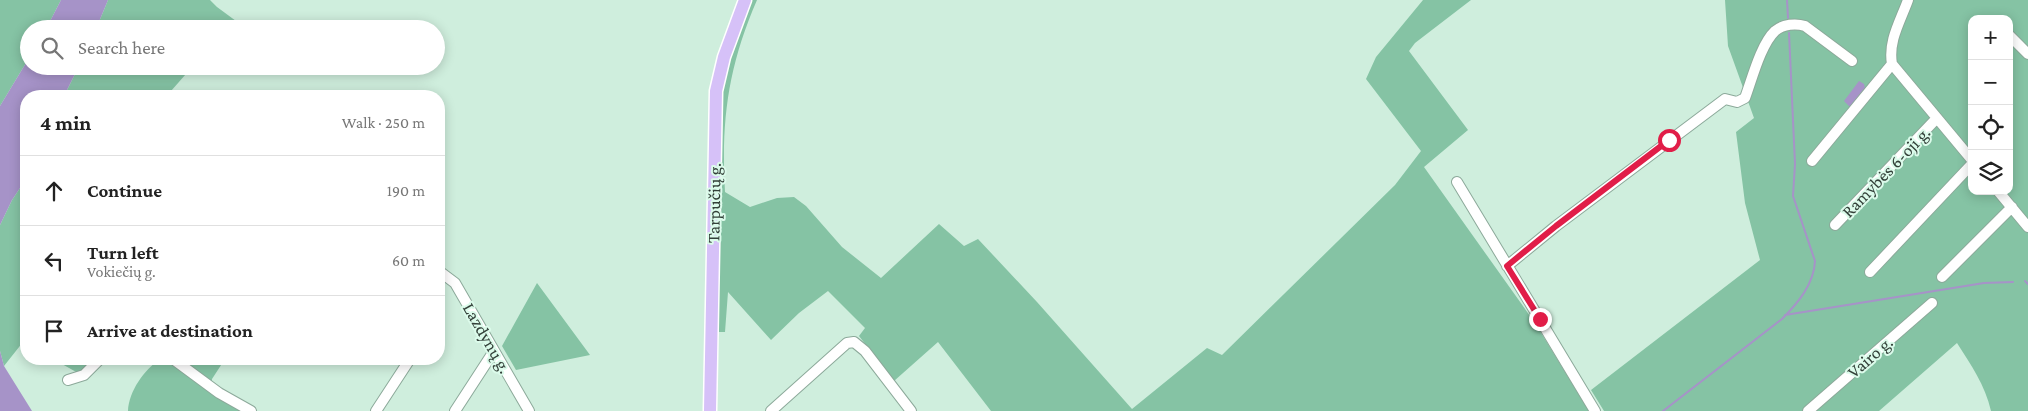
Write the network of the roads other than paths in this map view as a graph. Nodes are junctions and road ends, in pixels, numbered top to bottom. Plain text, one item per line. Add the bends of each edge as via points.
1 (745, 0) edge
2 (1908, 0) edge
3 (2013, 39) edge
4 (2028, 54) edge
5 (1852, 61) dead end
6 (1892, 64) junction
7 (1937, 118) junction
8 (1968, 155) edge
9 (1812, 161) dead end
10 (1968, 168) edge
11 (1457, 182) dead end
12 (2002, 195) edge
13 (2012, 207) junction
14 (1835, 225) dead end
15 (2028, 227) edge
16 (1507, 266) junction
17 (1870, 272) dead end
18 (445, 276) edge
19 (1942, 277) dead end
20 (1932, 303) dead end
21 (494, 351) junction
22 (94, 365) edge
23 (181, 365) edge
24 (406, 365) edge
25 (68, 380) dead end
26 (781, 402) junction
27 (251, 411) edge
28 (376, 411) edge
29 (454, 411) edge
30 (529, 411) edge
31 (710, 411) edge
32 (771, 411) edge
33 (788, 411) edge
34 (911, 411) edge
35 (1595, 411) edge
36 (1808, 411) edge

1 - 31 main road, Tarpučių g. via 724,57 716,91
2 - 6 street via 1892,38
3 - 4 street
5 - 16 street via 1805,26 1782,26 1772,35 1745,98 1737,102 1725,99
6 - 7 street
6 - 9 street
7 - 8 street
7 - 14 street, Ramybės 6-oji g.
10 - 17 street
11 - 16 street
12 - 13 street
13 - 15 street
13 - 19 street
16 - 35 street
18 - 21 street, Lazdynų g. via 455,283
20 - 36 street, Vairo g.
21 - 29 street
21 - 30 street, Lazdynų g.
22 - 25 street via 84,375
23 - 27 street
24 - 28 street
26 - 32 street
26 - 33 street
26 - 34 street via 847,343 854,342 865,351

